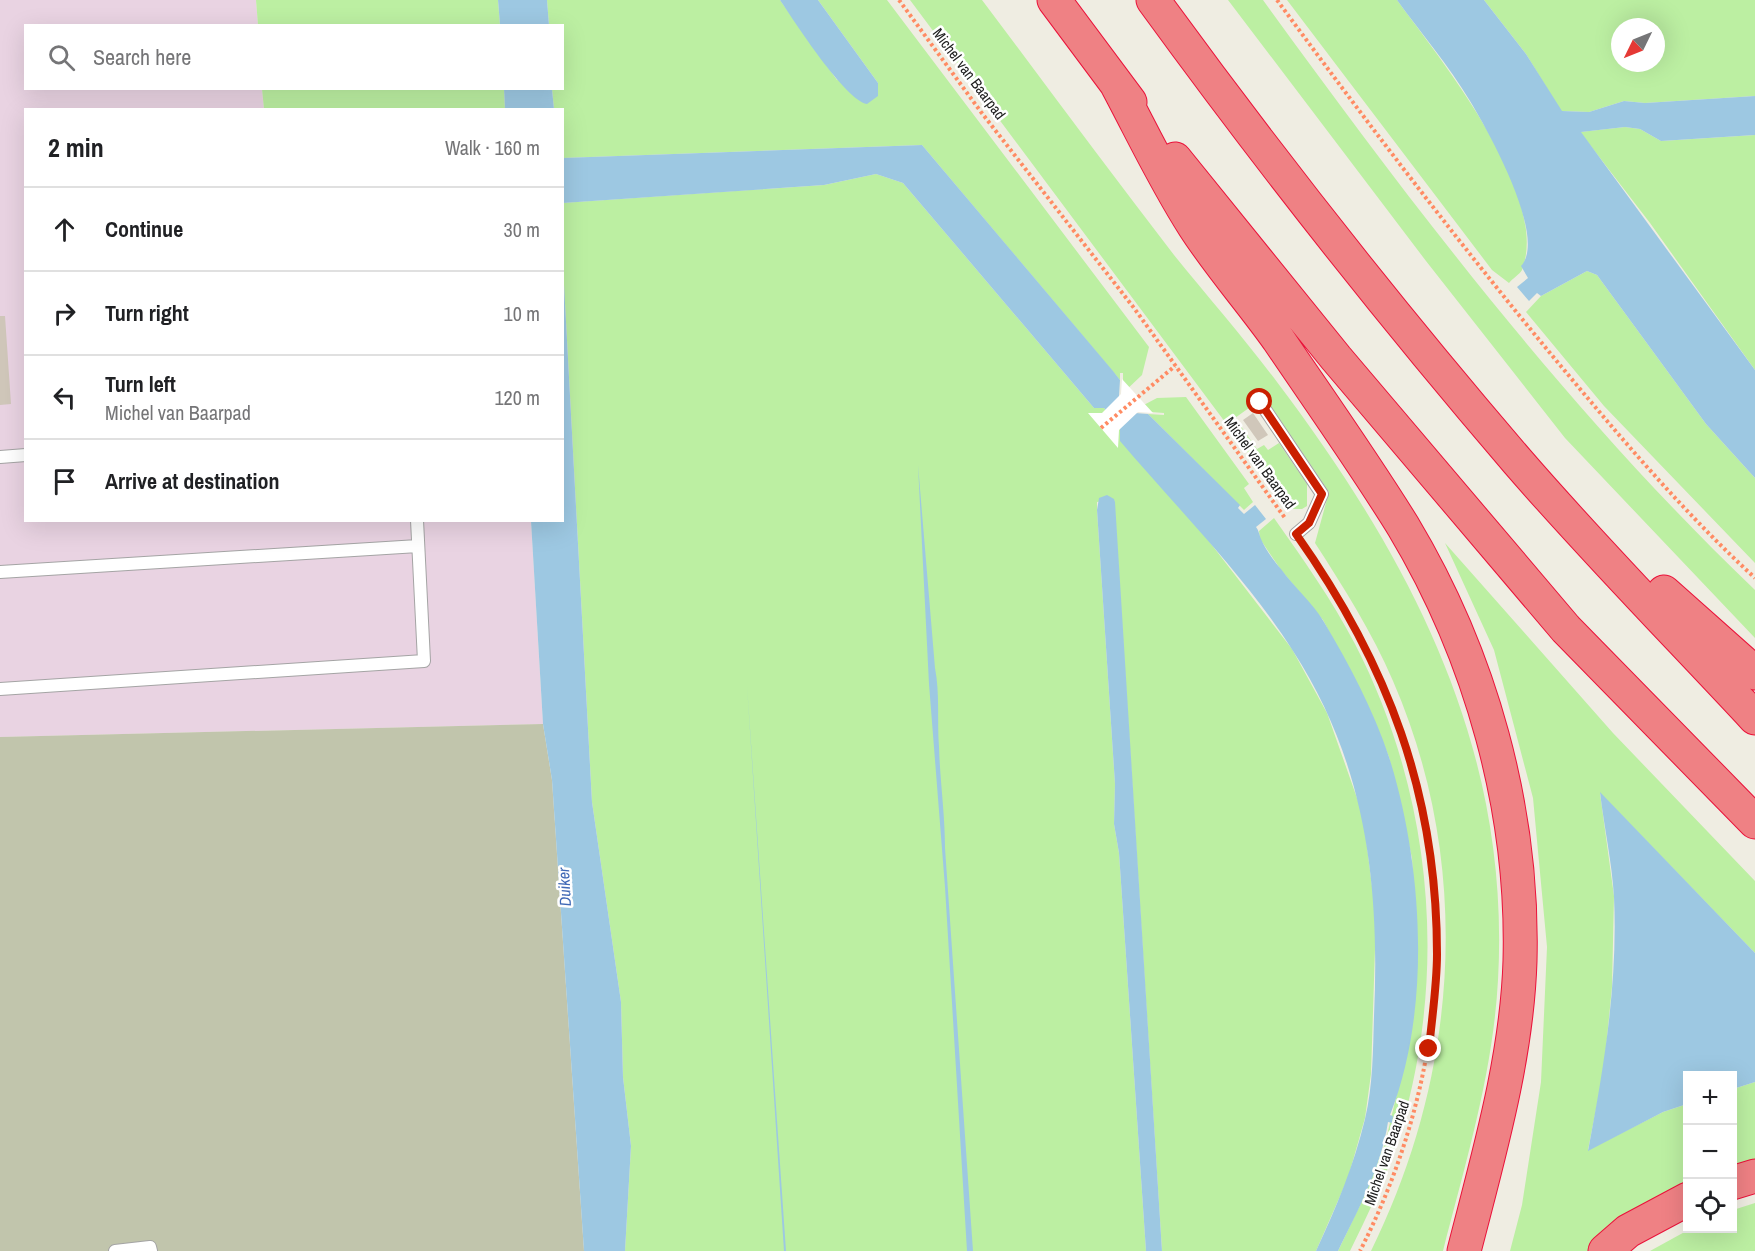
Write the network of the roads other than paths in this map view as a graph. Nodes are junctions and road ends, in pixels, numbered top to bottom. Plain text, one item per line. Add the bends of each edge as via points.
1 (1054, 0) edge
2 (1153, 0) edge
3 (1117, 85) junction
4 (1260, 402) dead end
5 (24, 455) edge
6 (0, 457) edge
7 (1519, 464) junction
8 (417, 522) edge
9 (1296, 534) road end
10 (418, 546) junction
11 (0, 572) edge
12 (1755, 673) edge
13 (0, 689) edge
14 (1755, 718) edge
15 (1755, 822) edge
16 (1755, 1176) edge
17 (1737, 1181) edge
18 (1683, 1202) edge
19 (115, 1251) edge
20 (151, 1251) edge
21 (1464, 1251) edge
22 (1605, 1251) edge

1 - 3 highway
2 - 7 highway via 1243,122
3 - 15 highway via 1336,358 1566,628
3 - 21 highway via 1194,225 1277,338 1403,527 1450,618 1487,718 1514,844 1520,962 1508,1066
4 - 9 lane via 1322,494 1309,523
5 - 6 lane
7 - 12 highway
7 - 14 highway
8 - 10 lane
10 - 11 lane
10 - 13 lane via 424,662
16 - 17 highway
18 - 22 highway via 1628,1231
19 - 20 lane via 150,1247

